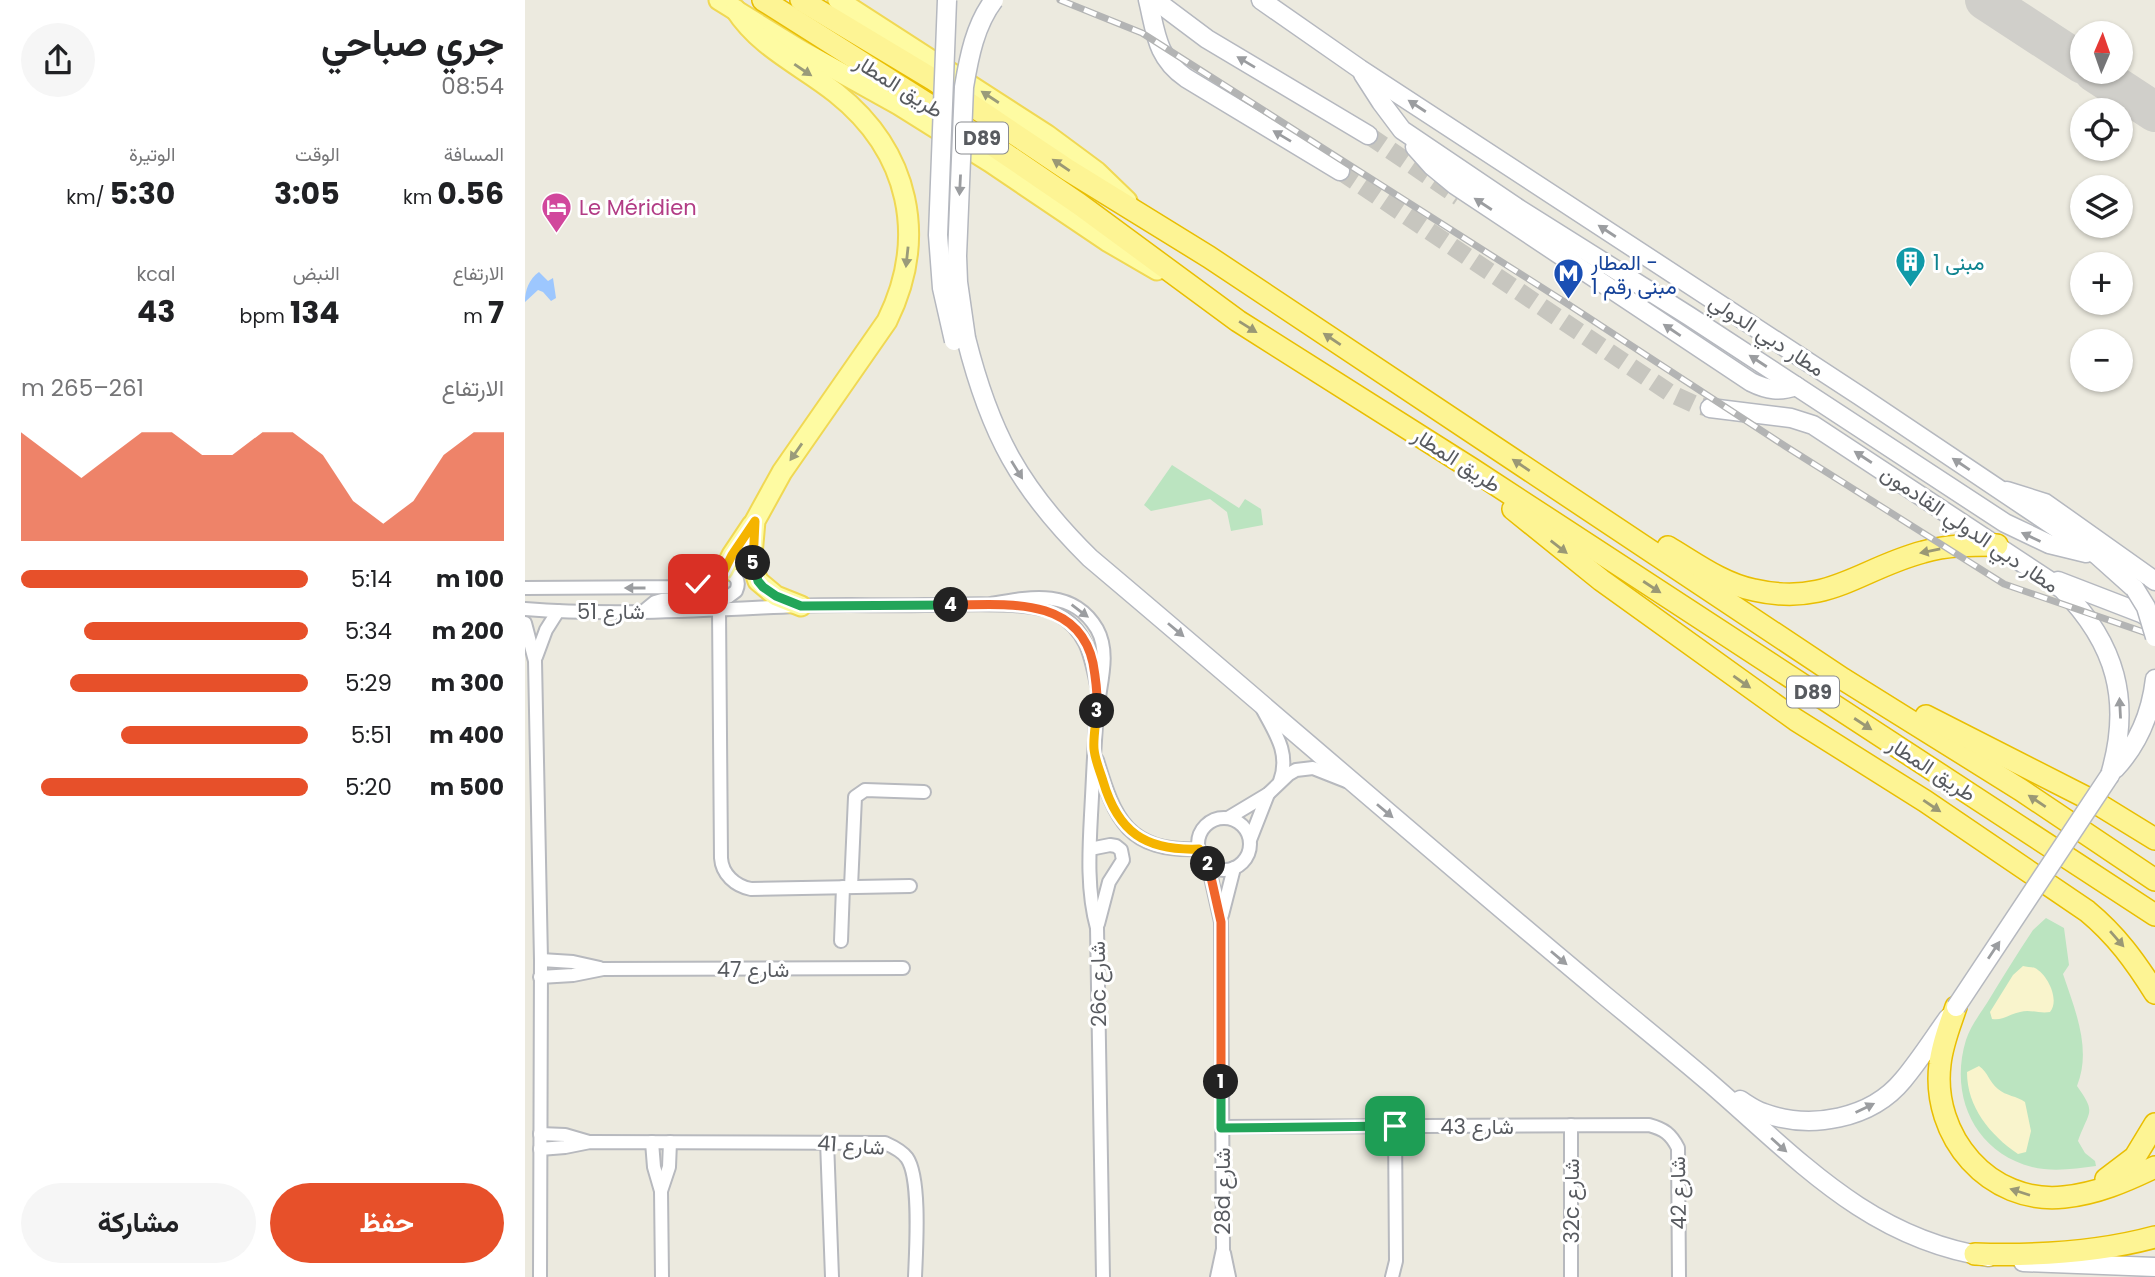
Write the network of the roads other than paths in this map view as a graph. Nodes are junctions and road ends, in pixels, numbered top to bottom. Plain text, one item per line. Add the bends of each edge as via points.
1 (763, 0) edge
2 (801, 0) edge
3 (838, 0) edge
4 (947, 0) edge
5 (994, 0) edge
6 (1148, 0) edge
7 (1155, 0) edge
8 (1261, 0) edge
9 (727, 5) edge
10 (1360, 69) junction
11 (1402, 130) junction
12 (1368, 135) tunnel mouth
13 (1340, 172) tunnel mouth
14 (1139, 214) junction
15 (1192, 289) junction
16 (1685, 314) junction
17 (1737, 316) junction
18 (960, 340) junction
19 (1724, 373) dead end
20 (1796, 386) junction
21 (1710, 408) tunnel mouth
22 (1814, 425) junction
23 (1472, 469) junction
24 (1998, 489) junction
25 (1598, 518) junction
26 (755, 521) junction
27 (1997, 545) junction
28 (2097, 555) junction
29 (724, 571) junction
30 (2040, 573) junction
31 (2155, 581) edge
32 (525, 589) edge
33 (801, 606) junction
34 (525, 608) edge
35 (719, 610) junction
36 (558, 611) junction
37 (644, 611) junction
38 (2155, 621) edge
39 (525, 623) edge
40 (2155, 637) edge
41 (1813, 657) junction
42 (535, 661) junction
43 (2155, 679) edge
44 (1099, 691) joint
45 (1259, 702) junction
46 (1094, 749) junction
47 (2110, 775) junction
48 (1280, 782) junction
49 (1352, 783) junction
50 (924, 792) dead end
51 (1268, 794) junction
52 (1228, 818) junction
53 (2155, 839) edge
54 (1250, 840) junction
55 (1090, 849) junction
56 (1199, 849) junction
57 (1208, 864) junction
58 (1234, 868) junction
59 (2155, 880) edge
60 (910, 886) dead end
61 (847, 887) junction
62 (2155, 915) edge
63 (1221, 922) junction
64 (1097, 928) junction
65 (841, 941) dead end
66 (541, 960) junction
67 (903, 968) dead end
68 (603, 969) junction
69 (540, 977) junction
70 (2155, 993) edge
71 (1956, 1007) junction
72 (1710, 1083) junction
73 (2155, 1124) edge
74 (1571, 1125) junction
75 (1649, 1125) joint
76 (1395, 1126) junction
77 (1221, 1128) junction
78 (540, 1134) junction
79 (590, 1142) junction
80 (652, 1142) junction
81 (670, 1142) junction
82 (827, 1142) junction
83 (540, 1149) junction
84 (2155, 1167) edge
85 (661, 1191) junction
86 (2062, 1198) junction
87 (2155, 1237) edge
88 (1223, 1249) junction
89 (1975, 1254) junction
90 (1396, 1261) junction
91 (2155, 1267) edge
92 (540, 1277) edge
93 (661, 1277) edge
94 (832, 1277) edge
95 (915, 1277) edge
96 (1103, 1277) edge
97 (1217, 1277) edge
98 (1229, 1277) edge
99 (1392, 1277) edge
100 (1400, 1277) edge
101 (1571, 1277) edge
102 (1679, 1277) edge

1 - 15 highway, طريق المطار / D89 via 994,146
14 -> 2 highway, طريق المطار / D89 via 934,80
14 -> 3 main road via 1073,152
4 - 18 main road, bridge via 938,235 942,288
5 -> 18 main road, bridge via 976,33 964,87 957,256
13 -> 6 main road via 1170,66 1160,50
12 -> 7 main road via 1207,39
8 - 10 main road, مطار دبي الدولي
9 - 15 main road via 899,105 1107,241
9 -> 26 main road via 761,41 859,112 879,136 904,194 908,226 905,275 887,321 782,472
10 - 11 main road
17 -> 10 main road, مطار دبي الدولي
11 - 16 main road
20 -> 11 main road via 1784,390 1762,387 1723,364 1455,185 1422,156
25 -> 14 highway, طريق المطار / D89
15 -> 23 highway, طريق المطار / D89
16 - 17 main road
20 -> 16 main road, مطار دبي الدولي
24 -> 17 main road, مطار دبي الدولي
18 -> 45 main road via 1002,446 1027,487 1090,558
19 - 22 main road, مطار دبي الدولي القادمون
28 -> 20 main road, مطار دبي الدولي via 2049,544 2005,523
21 - 22 main road, مطار دبي الدولي القادمون
27 -> 22 main road, مطار دبي الدولي القادمون
23 -> 62 highway, طريق المطار / D89
23 -> 70 highway via 1556,546 1654,619 1796,720 2087,911 2110,930
24 - 28 main road, مطار دبي الدولي
24 - 31 main road via 2045,503
27 -> 25 highway via 1923,552 1822,592 1779,594 1729,581 1634,528
25 - 41 highway, طريق المطار / D89
26 - 29 main road
26 - 33 main road via 752,555 758,581 776,596
27 - 30 main road, مطار دبي الدولي القادمون
28 - 40 main road, مطار دبي الدولي, bridge via 2135,589
29 -> 32 street, شارع 51 via 687,587
29 - 37 street via 738,581 733,594 662,600
30 - 38 main road
47 -> 30 main road, مطار دبي الدولي القادمون via 2120,712 2108,652 2081,608
33 - 35 street, شارع 51
33 -> 44 street, شارع 51 via 991,604 1043,609 1068,621 1086,641
34 - 36 street, شارع 51
35 - 37 street, شارع 51
35 - 61 street via 724,871 738,885 751,889
36 - 37 street, شارع 51
36 - 42 street
39 - 42 street
41 - 53 highway via 2093,800
59 -> 41 highway, طريق المطار / D89
42 - 66 street
43 - 47 main road via 2140,735
44 - 46 street, 26c شارع
45 - 48 street via 1283,751
45 - 49 main road
46 - 55 street, 26c شارع
46 - 56 street via 1108,798 1130,830 1164,848
71 -> 47 main road, bridge
48 - 49 street via 1296,770 1313,768
48 - 51 street
49 -> 72 main road
50 - 61 street via 865,790 855,797
51 - 52 street
51 - 54 street
52 - 54 street via 1245,828
52 - 56 street via 1205,826
54 - 58 street via 1248,855
55 - 64 street, 26c شارع via 1091,900
55 - 64 street via 1116,846 1123,855 1109,882
56 - 57 street
57 - 58 street
57 - 63 street, 28d شارع
58 - 63 street, 28d شارع
60 - 61 street
61 - 65 street
63 - 77 street, 28d شارع
64 - 96 street, 26c شارع
66 - 68 street, شارع 47
66 - 69 street
67 - 68 street, شارع 47
68 - 69 street, شارع 47
69 - 78 street
72 -> 71 main road via 1762,1113 1792,1121 1852,1115 1880,1101 1902,1082
86 -> 71 highway via 2038,1197 1993,1181 1958,1147 1947,1126 1939,1085
72 -> 89 main road via 1812,1175 1881,1221 1935,1244
73 - 86 highway via 2135,1157 2119,1171
74 - 75 street, شارع 43
74 - 76 street, شارع 43
74 - 101 street, 32c شارع
75 - 102 street, شارع 42 via 1672,1136 1678,1148
76 - 77 street, شارع 43
76 - 90 street
77 - 88 street, 28d شارع
78 - 79 street, شارع 41
78 - 83 street
79 - 80 street, شارع 41
79 - 83 street, شارع 41
80 - 81 street, شارع 41
80 - 85 street
81 - 82 street, شارع 41
81 - 85 street via 669,1167
82 - 94 street
82 - 95 street, شارع 41 via 885,1143 907,1158 916,1189
83 - 92 street
84 - 86 highway via 2091,1193
85 - 93 street
87 - 89 highway via 2080,1251
88 - 97 street
88 - 98 street
89 - 91 main road via 2034,1263
90 - 99 street
90 - 100 street

